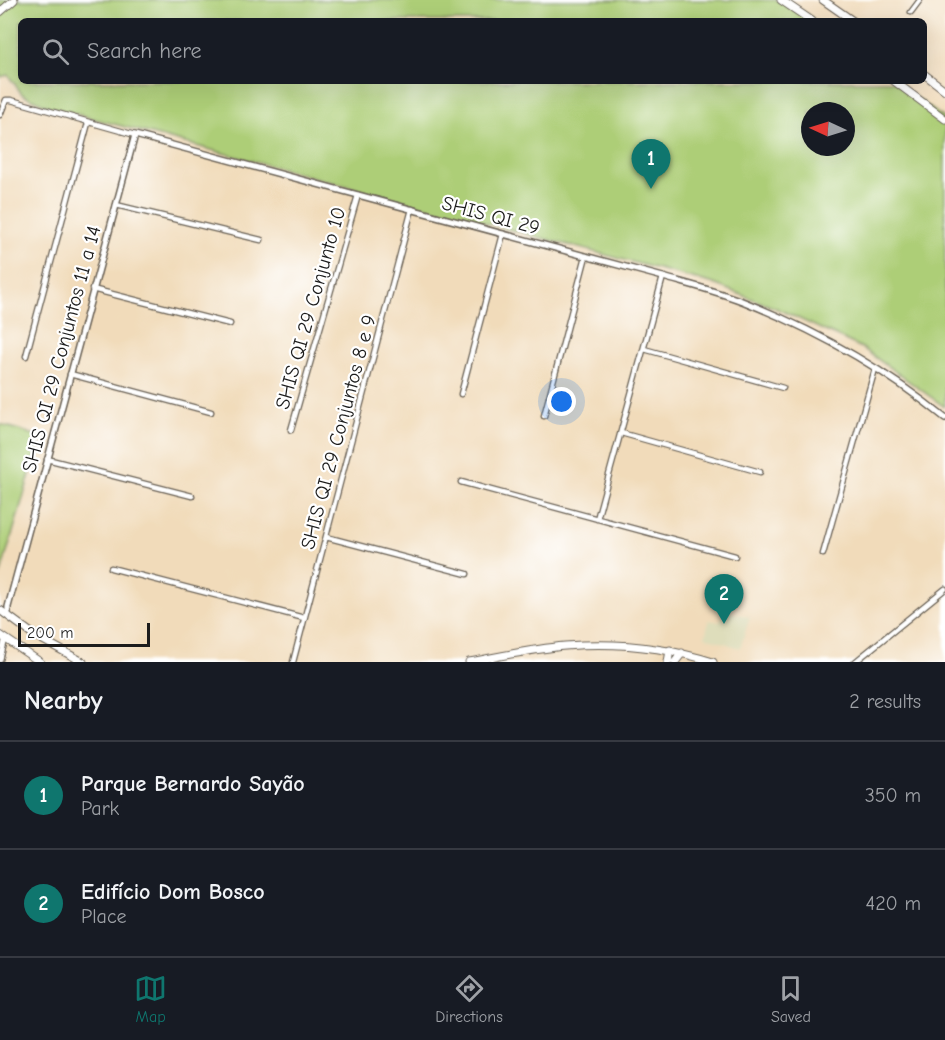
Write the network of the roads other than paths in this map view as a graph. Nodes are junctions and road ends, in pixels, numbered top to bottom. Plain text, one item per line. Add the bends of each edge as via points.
1 (14, 0) edge
2 (782, 0) edge
3 (824, 0) edge
4 (920, 0) edge
5 (0, 12) edge
6 (910, 12) dead end
7 (808, 18) edge
8 (849, 18) edge
9 (927, 76) edge
10 (898, 84) edge
11 (945, 90) edge
12 (0, 115) edge
13 (945, 119) edge
14 (88, 123) junction
15 (135, 135) junction
16 (358, 195) junction
17 (116, 205) junction
18 (412, 209) junction
19 (503, 234) junction
20 (261, 240) dead end
21 (586, 256) junction
22 (663, 277) junction
23 (92, 289) junction
24 (230, 324) dead end
25 (644, 349) junction
26 (26, 357) dead end
27 (875, 369) junction
28 (70, 374) junction
29 (783, 388) dead end
30 (461, 394) dead end
31 (211, 412) dead end
32 (544, 417) dead end
33 (945, 418) edge
34 (291, 430) dead end
35 (621, 433) junction
36 (47, 459) junction
37 (760, 472) dead end
38 (461, 482) dead end
39 (192, 496) dead end
40 (597, 519) junction
41 (327, 537) junction
42 (823, 554) dead end
43 (735, 556) dead end
44 (111, 568) dead end
45 (467, 574) dead end
46 (945, 589) edge
47 (4, 611) edge
48 (304, 618) junction
49 (3, 637) edge
50 (670, 650) junction
51 (682, 653) junction
52 (0, 660) edge
53 (40, 662) edge
54 (83, 662) edge
55 (293, 662) edge
56 (469, 662) edge
57 (668, 662) edge
58 (675, 662) edge
59 (713, 662) edge
60 (855, 662) edge

1 - 5 main road
2 - 7 main road
3 - 8 main road
4 - 6 street
9 - 11 main road
10 - 13 main road
12 - 14 street, SHIS QI 29 via 6,100
14 - 15 street, SHIS QI 29
14 - 26 street
15 - 16 street, SHIS QI 29
15 - 17 street, SHIS QI 29 Conjuntos 11 a 14
16 - 18 street, SHIS QI 29
16 - 34 street, SHIS QI 29 Conjunto 10
17 - 20 street
17 - 23 street, SHIS QI 29 Conjuntos 11 a 14
18 - 19 street, SHIS QI 29
18 - 41 street, SHIS QI 29 Conjuntos 8 e 9
19 - 21 street, SHIS QI 29
19 - 30 street
21 - 22 street, SHIS QI 29
21 - 32 street
22 - 25 street
22 - 27 street, SHIS QI 29 via 744,302 789,321
23 - 24 street
23 - 28 street, SHIS QI 29 Conjuntos 11 a 14
25 - 29 street
25 - 35 street
27 - 33 street, SHIS QI 29
27 - 42 street
28 - 31 street
28 - 36 street, SHIS QI 29 Conjuntos 11 a 14
35 - 37 street
35 - 40 street
36 - 39 street
36 - 47 street, SHIS QI 29 Conjuntos 11 a 14
38 - 40 street
40 - 43 street
41 - 45 street
41 - 48 street, SHIS QI 29 Conjuntos 8 e 9
44 - 48 street
46 - 60 street
47 - 54 main road via 34,635
48 - 55 street, SHIS QI 29 Conjuntos 8 e 9
49 - 52 street
49 - 53 main road
50 - 51 main road
50 - 56 main road via 566,646
50 - 57 main road
51 - 58 main road
51 - 59 main road

